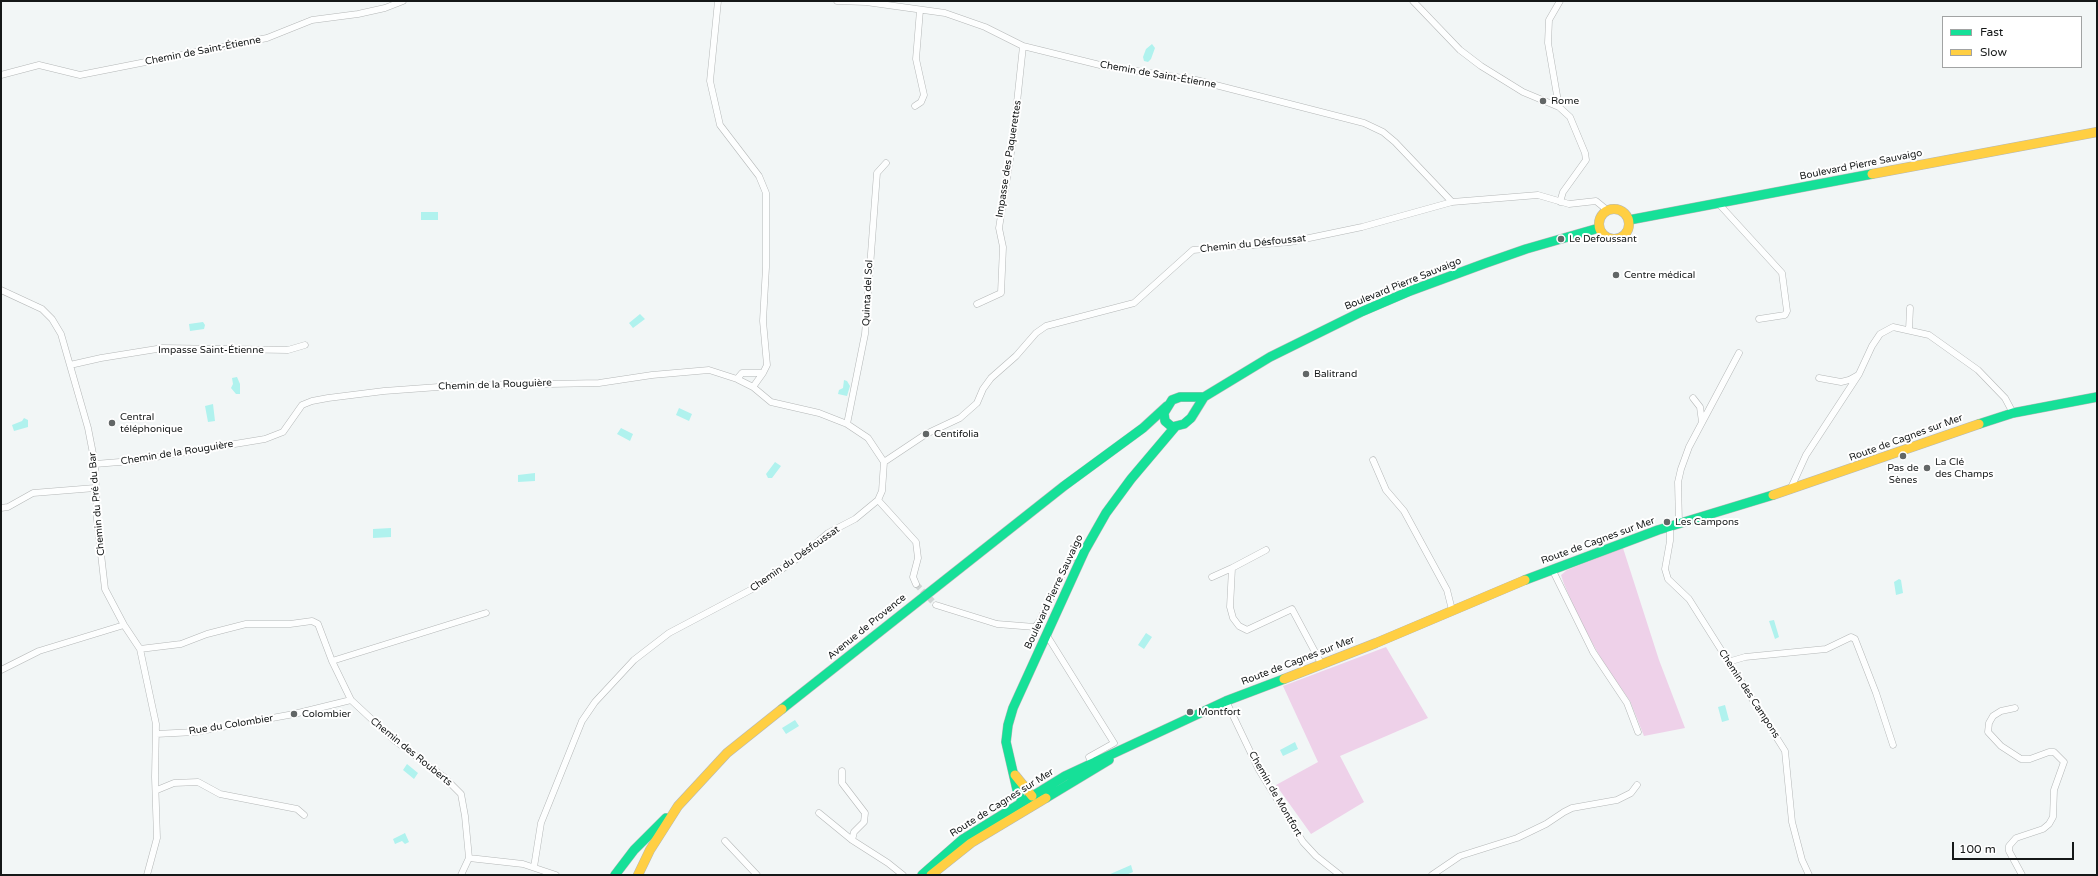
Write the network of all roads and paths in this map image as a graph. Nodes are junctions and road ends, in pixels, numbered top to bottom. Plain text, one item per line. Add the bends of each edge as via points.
1 (403, 1) edge
2 (718, 1) edge
3 (837, 1) edge
4 (1413, 1) edge
5 (1560, 1) edge
6 (920, 10) junction
7 (1023, 46) junction
8 (1, 75) edge
9 (915, 106) dead end
10 (1559, 107) junction
11 (2097, 132) edge
12 (886, 164) dead end
13 (1452, 202) junction
14 (1560, 202) junction
15 (1718, 203) junction
16 (1607, 210) junction
17 (1629, 220) junction
18 (1599, 228) junction
19 (1, 290) edge
20 (977, 304) dead end
21 (1910, 308) dead end
22 (1759, 319) dead end
23 (1909, 330) junction
24 (305, 345) dead end
25 (1739, 353) dead end
26 (70, 365) junction
27 (763, 372) junction
28 (1859, 374) junction
29 (1819, 378) dead end
30 (737, 379) junction
31 (753, 387) junction
32 (1187, 397) junction
33 (1204, 397) junction
34 (2097, 397) edge
35 (1693, 398) dead end
36 (1167, 406) junction
37 (1195, 409) junction
38 (2013, 413) junction
39 (1702, 422) junction
40 (847, 424) junction
41 (1170, 424) junction
42 (1143, 428) junction
43 (1373, 460) dead end
44 (884, 462) junction
45 (94, 464) junction
46 (95, 488) junction
47 (1790, 490) junction
48 (878, 500) junction
49 (1, 508) edge
50 (1679, 523) junction
51 (1670, 526) junction
52 (1085, 550) junction
53 (1266, 550) dead end
54 (1232, 568) junction
55 (1552, 569) junction
56 (1212, 577) dead end
57 (916, 584) tunnel mouth
58 (936, 605) tunnel mouth
59 (1452, 610) junction
60 (486, 613) dead end
61 (124, 625) junction
62 (1046, 634) junction
63 (140, 650) junction
64 (332, 661) junction
65 (1728, 662) junction
66 (1322, 664) junction
67 (1, 670) edge
68 (351, 700) junction
69 (1226, 701) junction
70 (2015, 708) dead end
71 (1638, 732) dead end
72 (156, 734) junction
73 (1893, 745) dead end
74 (1093, 766) junction
75 (842, 771) dead end
76 (1072, 783) junction
77 (1637, 785) dead end
78 (157, 790) junction
79 (1028, 800) junction
80 (678, 806) junction
81 (819, 813) dead end
82 (304, 815) dead end
83 (852, 840) junction
84 (725, 841) dead end
85 (469, 858) junction
86 (948, 860) junction
87 (534, 867) junction
88 (147, 875) edge
89 (461, 875) edge
90 (556, 875) edge
91 (615, 875) edge
92 (638, 875) edge
93 (758, 875) edge
94 (902, 875) edge
95 (922, 875) edge
96 (931, 875) edge
97 (1340, 875) edge
98 (1432, 875) edge
99 (1809, 875) edge
100 (2022, 875) edge

1 - 8 street, Chemin de Saint-Étienne via 358,14 312,20 267,38 80,75 38,65
2 - 27 street via 710,81 720,125 758,176 766,193 763,321 767,365
3 - 6 street, Chemin de Saint-Étienne via 866,2
4 - 10 street via 1460,50 1482,66 1523,92
5 - 10 street via 1549,20 1548,43
6 - 7 street, Chemin de Saint-Étienne via 946,13 985,27
6 - 9 street via 916,59 924,95 921,102
7 - 13 street, Chemin de Saint-Étienne via 1104,66 1196,80 1364,123 1383,132 1395,142
7 - 20 street, Impasse des Paquerettes via 1013,140 999,228 1003,247 1001,293
10 - 14 street via 1570,117 1586,160 1563,192
11 - 15 main road, Boulevard Pierre Sauvaigo
12 - 40 street, Quinta del Sol via 877,173 866,334
13 - 14 street, Chemin du Désfoussat via 1538,195
13 - 44 street, Chemin du Désfoussat via 1362,227 1290,242 1193,250 1134,303 1046,326 990,378 977,403 960,418 926,434
14 - 16 street, Chemin du Désfoussat via 1569,204 1596,201
15 - 17 main road, Boulevard Pierre Sauvaigo
15 - 22 street via 1782,273 1787,311 1785,315
16 - 17 main road via 1623,211
16 - 18 main road via 1600,218
17 - 18 main road via 1629,229 1618,239 1609,239
18 - 33 main road, Boulevard Pierre Sauvaigo via 1499,258 1374,306 1276,354
19 - 26 street, Chemin du Pré du Bar via 42,309 52,319 61,334
21 - 23 street
23 - 28 street via 1893,327 1880,334
23 - 38 street via 1929,335 1978,370 2005,398
24 - 26 street, Impasse Saint-Étienne via 288,350 163,348
25 - 39 street
26 - 45 street, Chemin du Pré du Bar via 88,428
27 - 30 street via 742,373
27 - 31 street
28 - 29 street via 1841,382
28 - 47 street via 1806,455
30 - 31 street, Chemin de la Rouguière
30 - 45 street, Chemin de la Rouguière via 708,370 599,383 452,386 354,395 312,401 302,405 283,432 265,439 132,461
31 - 40 street, Chemin de la Rouguière via 771,402 820,413
32 - 33 main road
32 - 36 main road via 1172,400
32 - 37 main road
33 - 37 main road, Boulevard Pierre Sauvaigo
34 - 38 main road, Route de Cagnes sur Mer
35 - 39 street via 1700,407
36 - 41 main road via 1164,413
36 - 42 main road, Avenue de Provence
37 - 41 main road via 1191,418 1184,424
38 - 47 main road, Route de Cagnes sur Mer
39 - 50 street via 1689,448 1678,482
40 - 44 street, Chemin de la Rouguière via 868,438
41 - 42 main road, Avenue de Provence
41 - 52 main road, Boulevard Pierre Sauvaigo via 1166,437 1110,507
42 - 80 main road, Avenue de Provence via 988,545 727,753
43 - 59 street via 1386,490 1404,511 1447,590
44 - 48 street via 882,491
45 - 46 street, Chemin du Pré du Bar
46 - 49 street via 33,492 8,507
46 - 61 street, Chemin du Pré du Bar via 105,588
47 - 50 main road, Route de Cagnes sur Mer
48 - 57 street via 916,542 918,558 913,577
48 - 87 street, Chemin du Désfoussat via 855,519 828,533 805,553 756,587 669,632 634,660 604,692 582,721 541,823
50 - 51 main road, Route de Cagnes sur Mer
51 - 55 main road, Route de Cagnes sur Mer
51 - 65 street, Chemin des Campons via 1665,569 1668,579 1689,599
52 - 58 street via 1069,560 1035,627 997,624
52 - 62 main road, Boulevard Pierre Sauvaigo
53 - 54 street
54 - 56 street
54 - 66 street via 1230,607 1239,626 1248,630 1292,609
55 - 59 main road, Route de Cagnes sur Mer
55 - 71 street via 1593,652 1627,703
59 - 66 main road, Route de Cagnes sur Mer
60 - 64 street
61 - 63 street, Chemin du Pré du Bar
61 - 67 street via 39,651
62 - 74 street via 1114,743 1089,757
62 - 79 main road, Boulevard Pierre Sauvaigo via 1013,708 1006,742 1018,794
63 - 64 street, Chemin des Rouberts via 181,644 246,624 312,621 318,624
63 - 72 street
64 - 68 street, Chemin des Rouberts
65 - 73 street via 1745,657 1826,649 1851,637 1855,639 1859,644
65 - 99 street, Chemin des Campons via 1785,751 1792,822 1802,860
66 - 69 main road, Route de Cagnes sur Mer
68 - 72 street, Rue du Colombier via 294,714 194,732
68 - 85 street, Chemin des Rouberts via 383,731 444,777 461,794 466,816
69 - 74 main road, Route de Cagnes sur Mer
69 - 97 street, Chemin de Montfort via 1259,770 1303,842
70 - 100 street via 1993,716 1988,732 2001,746 2021,759 2054,752 2064,762 2054,790 2049,824 2043,829 2016,838 2009,846 2011,857
72 - 78 street
74 - 76 main road, Route de Cagnes sur Mer
74 - 79 main road, Route de Cagnes sur Mer
75 - 83 street via 842,783 865,813 864,822 854,832
76 - 79 main road via 1062,784
76 - 86 main road, Route de Cagnes sur Mer via 971,843
77 - 98 street via 1631,793 1617,800 1572,808 1517,838 1460,856
78 - 82 street via 174,783 198,782 220,794 297,809
78 - 88 street via 157,838
79 - 86 main road via 1024,807 961,847
79 - 95 main road, Route de Cagnes sur Mer via 963,840
80 - 91 main road via 634,850
80 - 92 main road, Avenue de Provence via 650,850
81 - 83 street
83 - 94 street
84 - 93 street
85 - 87 street
85 - 89 street
86 - 96 main road, Route de Cagnes sur Mer
87 - 90 street

